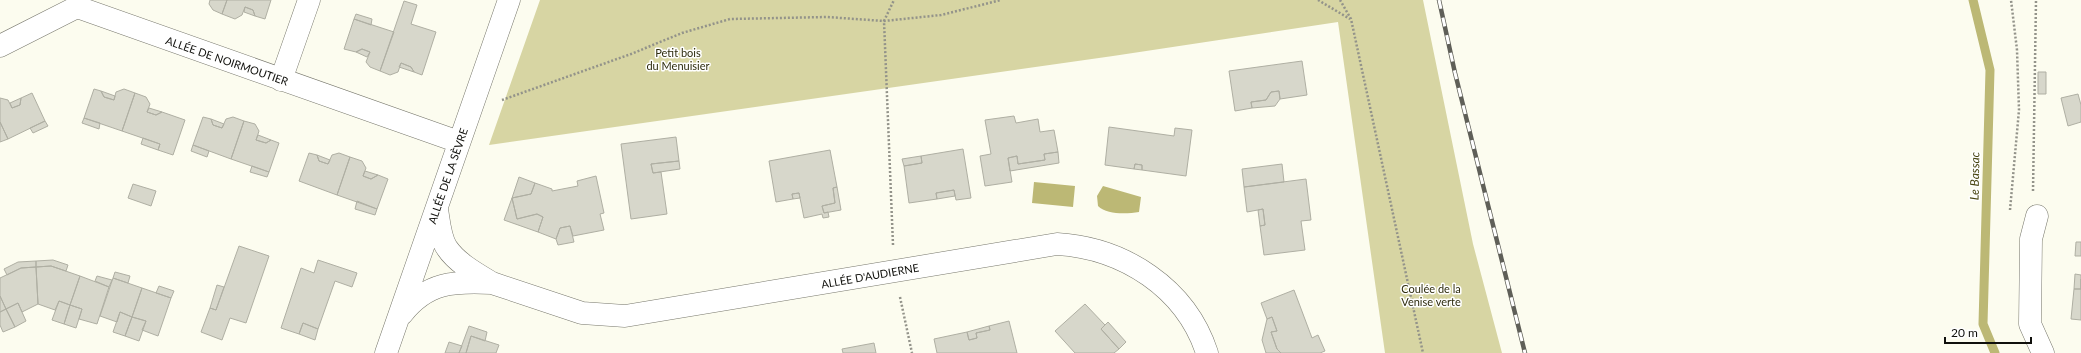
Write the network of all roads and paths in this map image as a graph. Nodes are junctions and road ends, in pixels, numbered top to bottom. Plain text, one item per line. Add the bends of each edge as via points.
1 (309, 0) edge
2 (509, 0) edge
3 (894, 0) edge
4 (1001, 0) edge
5 (1318, 0) edge
6 (1340, 0) edge
7 (2011, 0) edge
8 (2036, 0) edge
9 (77, 4) edge
10 (1351, 20) junction
11 (884, 21) junction
12 (0, 46) edge
13 (281, 80) junction
14 (476, 97) junction
15 (459, 142) junction
16 (437, 207) junction
17 (2010, 212) dead end
18 (2037, 216) joint
19 (894, 272) junction
20 (492, 283) junction
21 (398, 320) junction
22 (386, 353) edge
23 (912, 353) edge
24 (1207, 353) edge
25 (1423, 353) edge
26 (2043, 353) edge

1 - 13 street
2 - 14 street, ALLÉE DE LA SÈVRE
3 - 11 path
4 - 11 path via 941,15
5 - 10 path
6 - 10 path
7 - 17 path via 2017,50 2019,110
8 - 18 path via 2033,190
9 - 12 street, ALLÉE DE NOIRMOUTIER
9 - 13 street, ALLÉE DE NOIRMOUTIER
10 - 25 path
11 - 14 path via 827,17 730,19 682,33 498,102
11 - 19 path
13 - 15 street, ALLÉE DE NOIRMOUTIER
14 - 15 street, ALLÉE DE LA SÈVRE
15 - 16 street, ALLÉE DE LA SÈVRE
16 - 20 street, ALLÉE D'AUDIERNE via 441,232 447,248 474,272
16 - 21 street, ALLÉE DE LA SÈVRE
18 - 26 street via 2031,239 2030,324
19 - 20 street, ALLÉE D'AUDIERNE via 625,316 582,313
19 - 23 path
19 - 24 street, ALLÉE D'AUDIERNE via 1057,244 1090,248 1137,267 1167,289 1181,304 1199,333
20 - 21 street, ALLÉE D'AUDIERNE via 463,281 433,288 409,306
21 - 22 street, ALLÉE DE LA SÈVRE

